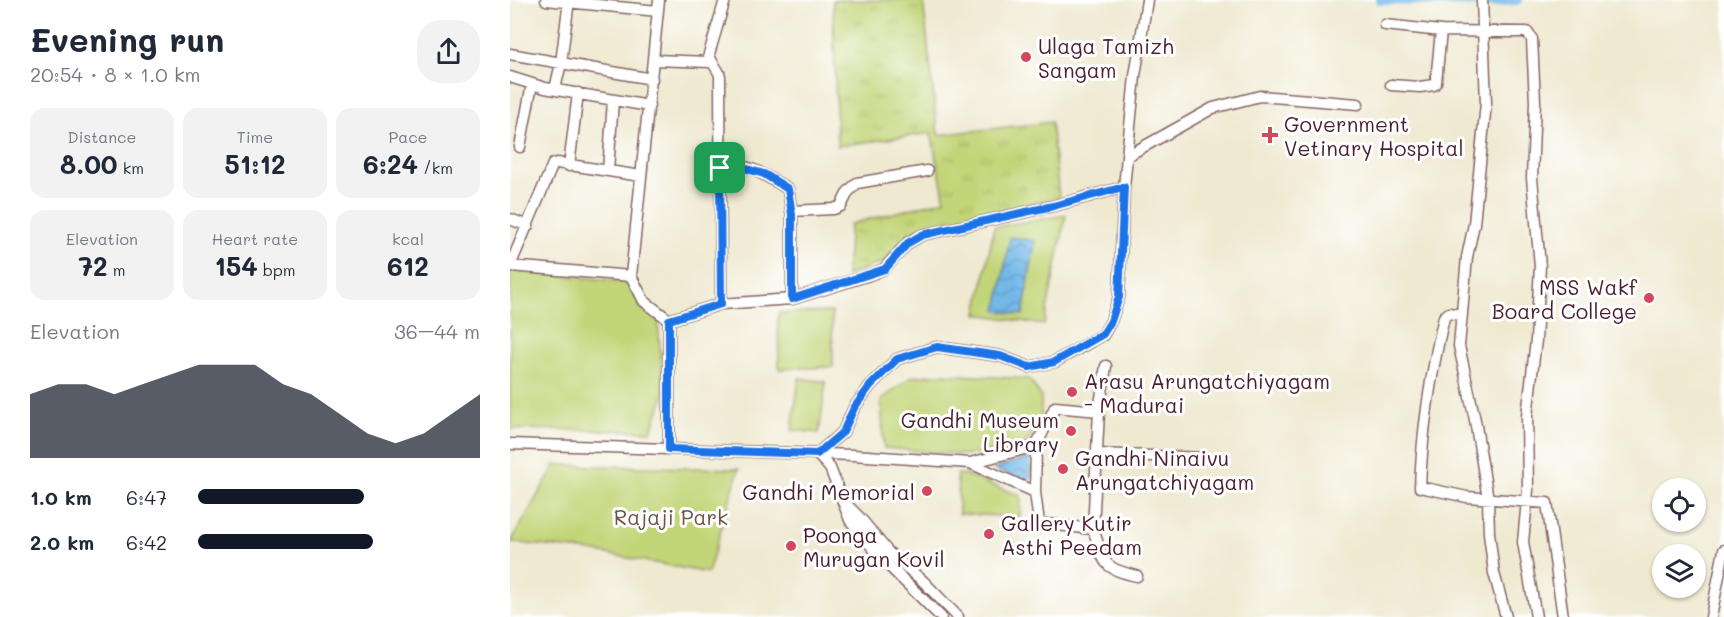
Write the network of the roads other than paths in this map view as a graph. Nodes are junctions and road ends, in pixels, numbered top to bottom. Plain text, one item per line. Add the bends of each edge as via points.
1 (546, 0) edge
2 (725, 0) edge
3 (1147, 0) edge
4 (569, 1) edge
5 (659, 5) edge
6 (1482, 5) edge
7 (1385, 25) dead end
8 (1441, 31) junction
9 (1482, 31) junction
10 (510, 54) edge
11 (654, 60) junction
12 (710, 62) junction
13 (561, 63) junction
14 (510, 77) edge
15 (652, 79) junction
16 (532, 84) junction
17 (1392, 85) dead end
18 (555, 89) junction
19 (578, 93) junction
20 (613, 100) junction
21 (1358, 104) dead end
22 (649, 106) junction
23 (520, 147) dead end
24 (1127, 156) junction
25 (570, 166) junction
26 (720, 168) junction
27 (608, 171) junction
28 (927, 171) dead end
29 (641, 176) junction
30 (1124, 187) junction
31 (791, 211) junction
32 (510, 219) edge
33 (528, 226) junction
34 (510, 266) edge
35 (631, 276) junction
36 (792, 299) junction
37 (721, 304) junction
38 (1462, 315) junction
39 (669, 320) junction
40 (1106, 366) dead end
41 (1100, 411) junction
42 (510, 444) edge
43 (1036, 446) junction
44 (669, 449) junction
45 (817, 454) junction
46 (1097, 454) junction
47 (1205, 458) dead end
48 (970, 463) junction
49 (1035, 492) junction
50 (1488, 499) junction
51 (1526, 500) junction
52 (844, 503) junction
53 (1093, 529) junction
54 (1724, 550) edge
55 (1137, 576) dead end
56 (941, 617) edge
57 (958, 617) edge
58 (1506, 617) edge
59 (1536, 617) edge
60 (1563, 617) edge
61 (1711, 617) edge

1 - 4 street
2 - 12 street
3 - 24 street
4 - 5 street
4 - 13 street
5 - 11 street
6 - 9 street
7 - 8 street
8 - 9 street
8 - 17 street via 1434,85
9 - 38 street via 1486,69 1483,140
9 - 51 street via 1527,32 1532,39 1532,178 1540,266 1527,416
10 - 13 street
11 - 12 street
11 - 15 street
12 - 26 street via 720,76
13 - 15 street
13 - 18 street
14 - 16 street
15 - 22 street
16 - 18 street
16 - 23 street
18 - 19 street
19 - 20 street
19 - 25 street
20 - 22 street
20 - 27 street
21 - 24 street via 1260,96 1214,108
22 - 29 street
24 - 30 street
25 - 27 street
25 - 33 street via 557,163 550,168
26 - 31 street via 730,164 764,174 788,189
26 - 37 street
27 - 29 street
28 - 31 street via 857,183 842,206 834,209
29 - 35 street
30 - 36 street via 922,235 908,243 885,269
30 - 45 street via 1119,297 1103,334 1054,362 1029,367 1000,356 937,347 897,359 870,386 843,432
31 - 36 street
32 - 33 street
33 - 34 street
34 - 35 street
35 - 39 street via 644,301
36 - 37 street
37 - 39 street
38 - 50 street via 1459,346
38 - 50 street via 1446,314 1438,340 1420,487
39 - 44 street
40 - 41 street
41 - 43 street via 1055,407
41 - 46 street
42 - 44 street
43 - 48 street
43 - 49 street
44 - 45 street
45 - 48 street
45 - 52 street via 830,468
46 - 47 street
46 - 53 street
48 - 49 street
49 - 53 street via 1039,523
50 - 51 street
50 - 58 street via 1494,573
51 - 59 street via 1523,542
51 - 60 street via 1547,503
52 - 56 street via 850,520 883,560
52 - 57 street via 888,552
53 - 55 street via 1106,564 1115,572
54 - 61 street

